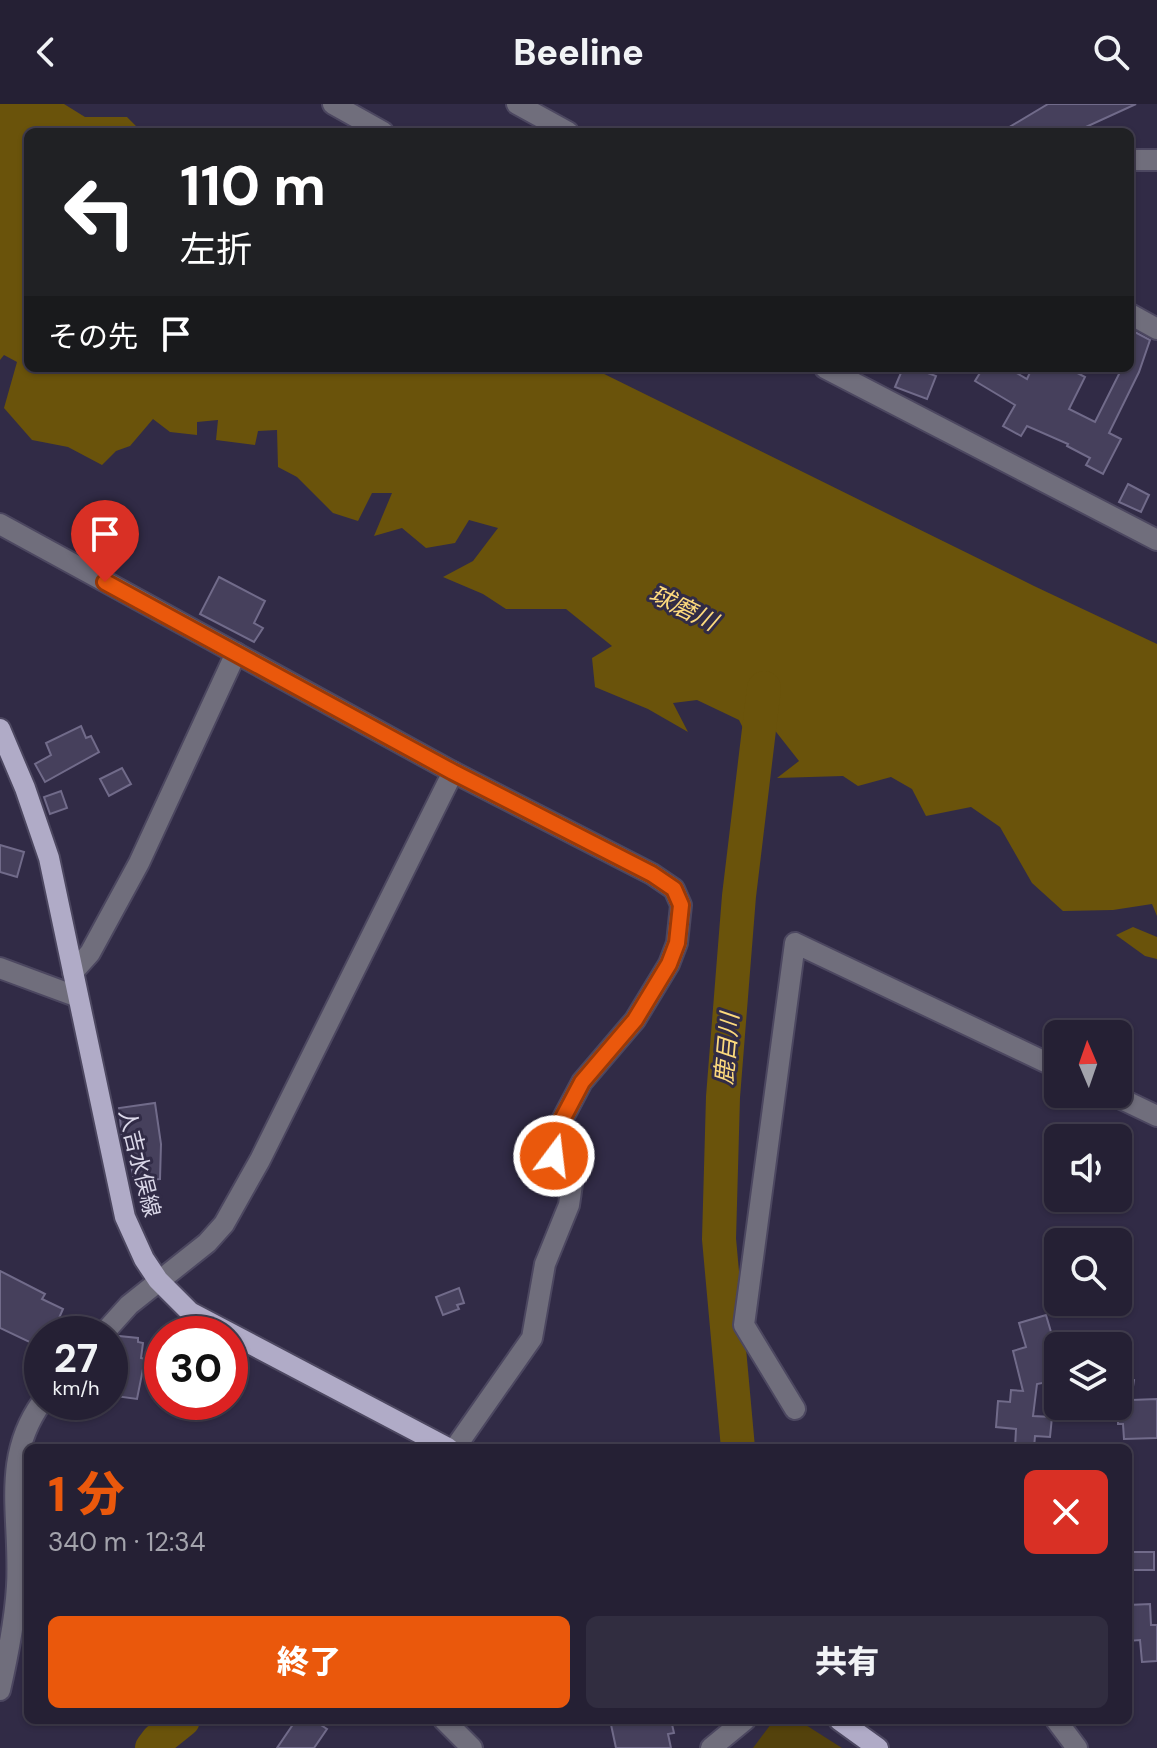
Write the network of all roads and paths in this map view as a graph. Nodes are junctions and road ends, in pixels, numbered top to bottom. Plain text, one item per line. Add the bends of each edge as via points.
1 (333, 104) edge
2 (517, 104) edge
3 (376, 128) edge
4 (561, 128) edge
5 (1134, 160) edge
6 (1157, 160) edge
7 (1134, 316) edge
8 (1157, 329) edge
9 (833, 372) edge
10 (0, 524) edge
11 (1157, 540) edge
12 (236, 653) junction
13 (0, 729) edge
14 (453, 772) junction
15 (0, 968) edge
16 (73, 972) junction
17 (78, 997) junction
18 (1044, 1061) edge
19 (1132, 1104) edge
20 (1157, 1116) edge
21 (158, 1280) junction
22 (119, 1316) edge
23 (795, 1409) dead end
24 (29, 1420) edge
25 (440, 1444) edge
26 (458, 1444) edge
27 (13, 1639) edge
28 (0, 1690) edge
29 (448, 1724) edge
30 (740, 1724) edge
31 (845, 1724) edge
32 (1059, 1724) edge
33 (472, 1748) edge
34 (711, 1748) edge
35 (878, 1748) edge
36 (1077, 1748) edge

1 - 3 street
2 - 4 street
5 - 6 street
7 - 8 street
9 - 11 street
10 - 12 street
12 - 14 street
12 - 16 street via 139,863 90,953
13 - 16 main road, 人吉水俣線 via 49,858
14 - 21 street via 224,1224
14 - 26 street via 652,874 674,889 681,905 669,964 635,1020 582,1082 554,1135 554,1156 572,1184 545,1264 532,1338
15 - 17 street
16 - 17 main road, 人吉水俣線
17 - 21 main road, 人吉水俣線 via 125,1217
18 - 23 street via 795,943 744,1325
19 - 20 street
21 - 22 street
21 - 25 main road, 人吉水俣線 via 190,1312
24 - 27 street via 13,1459 18,1546
27 - 28 street
29 - 33 street
30 - 34 street
31 - 35 main road
32 - 36 street

